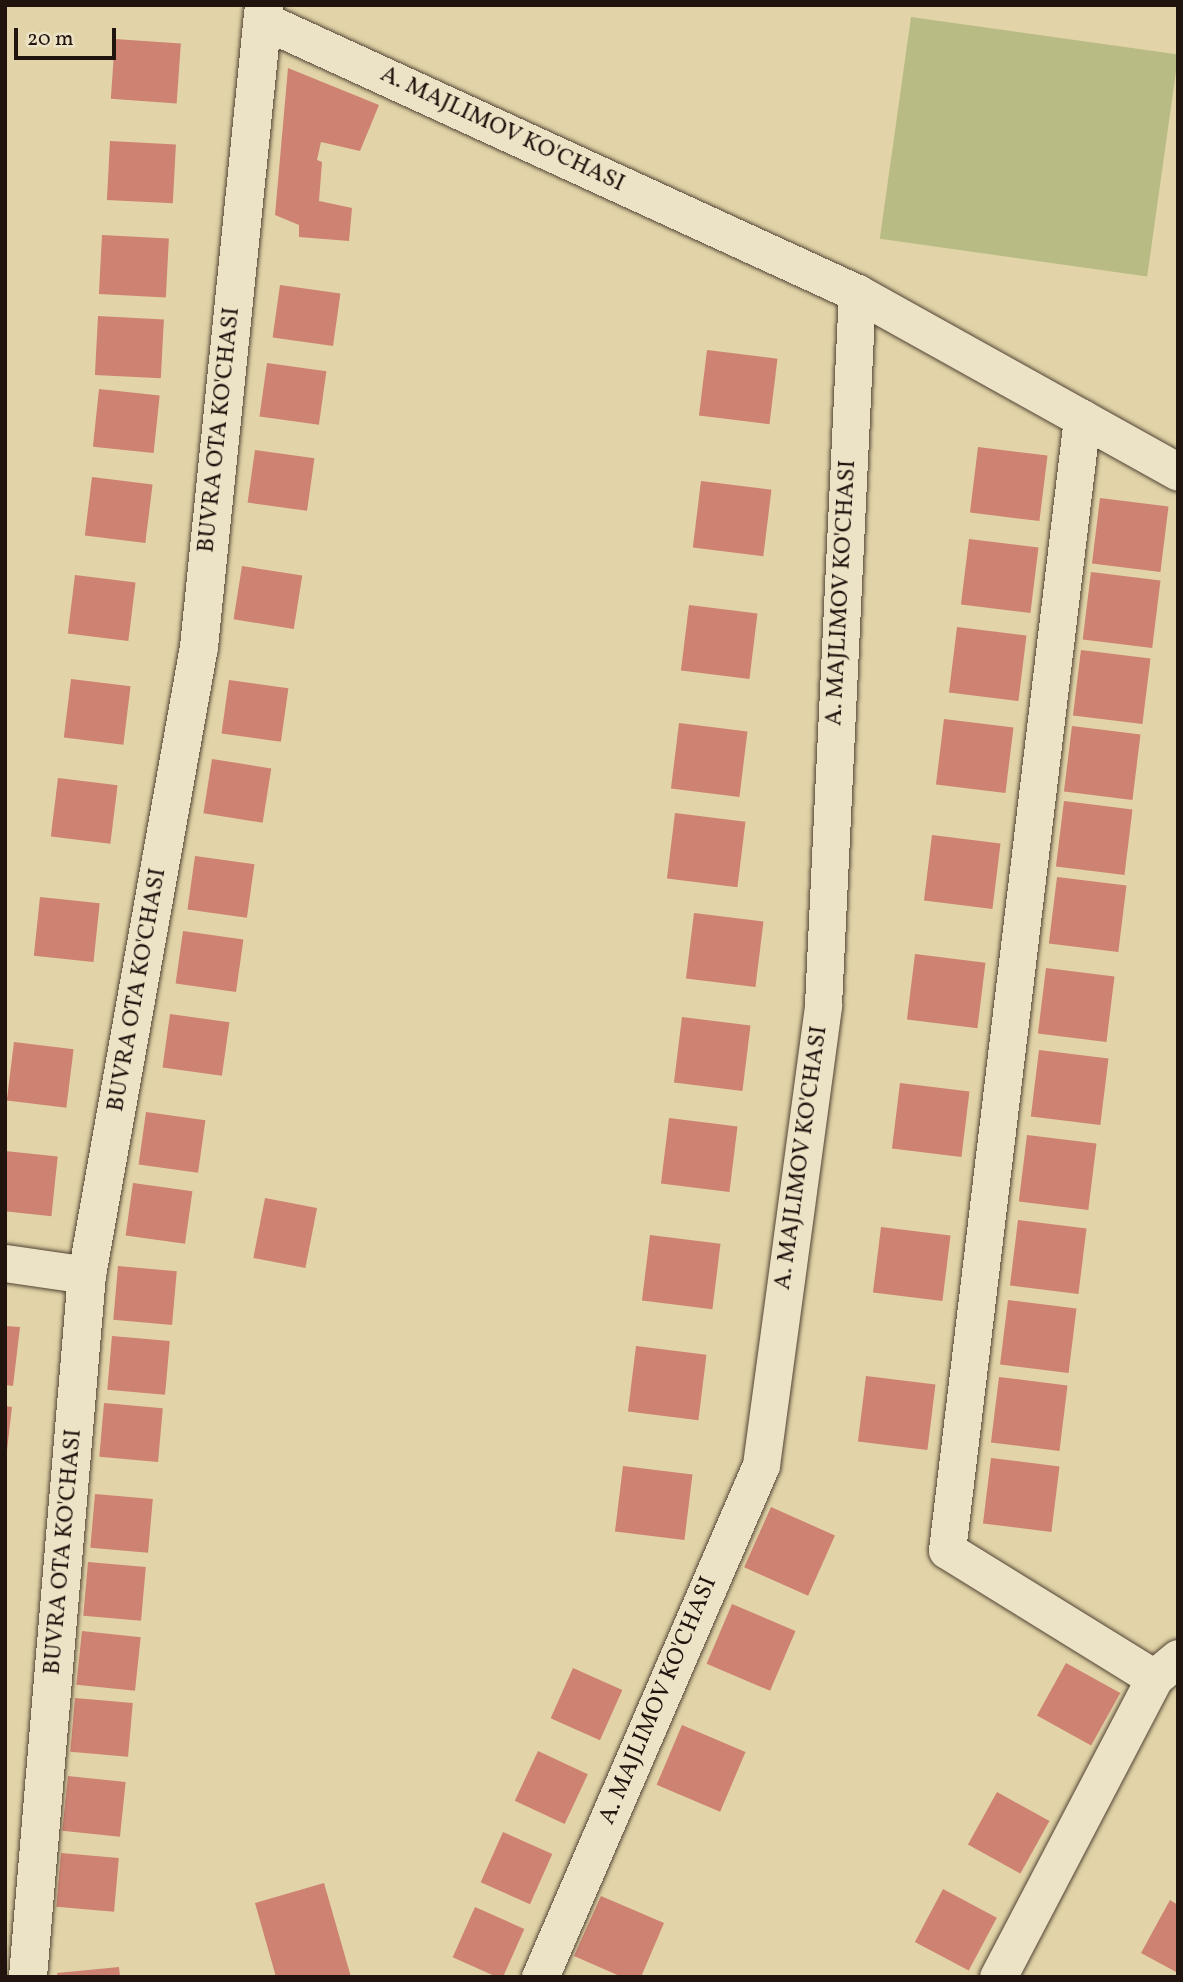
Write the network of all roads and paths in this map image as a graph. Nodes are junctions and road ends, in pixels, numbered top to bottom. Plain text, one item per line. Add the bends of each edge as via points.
1 (263, 13) edge
2 (857, 293) junction
3 (1082, 418) junction
4 (1178, 472) edge
5 (5, 1263) edge
6 (87, 1275) junction
7 (1166, 1668) edge
8 (28, 1977) edge
9 (540, 1977) edge
10 (998, 1977) edge

1 - 2 street, A. MAJLIMOV KO'CHASI
1 - 6 main road, BUVRA OTA KO'CHASI via 199,647
2 - 3 street, A. MAJLIMOV KO'CHASI
2 - 9 street, A. MAJLIMOV KO'CHASI via 823,1004 761,1465
3 - 4 street, A. MAJLIMOV KO'CHASI
3 - 7 street via 947,1550
5 - 6 street
6 - 8 main road, BUVRA OTA KO'CHASI
7 - 10 street

